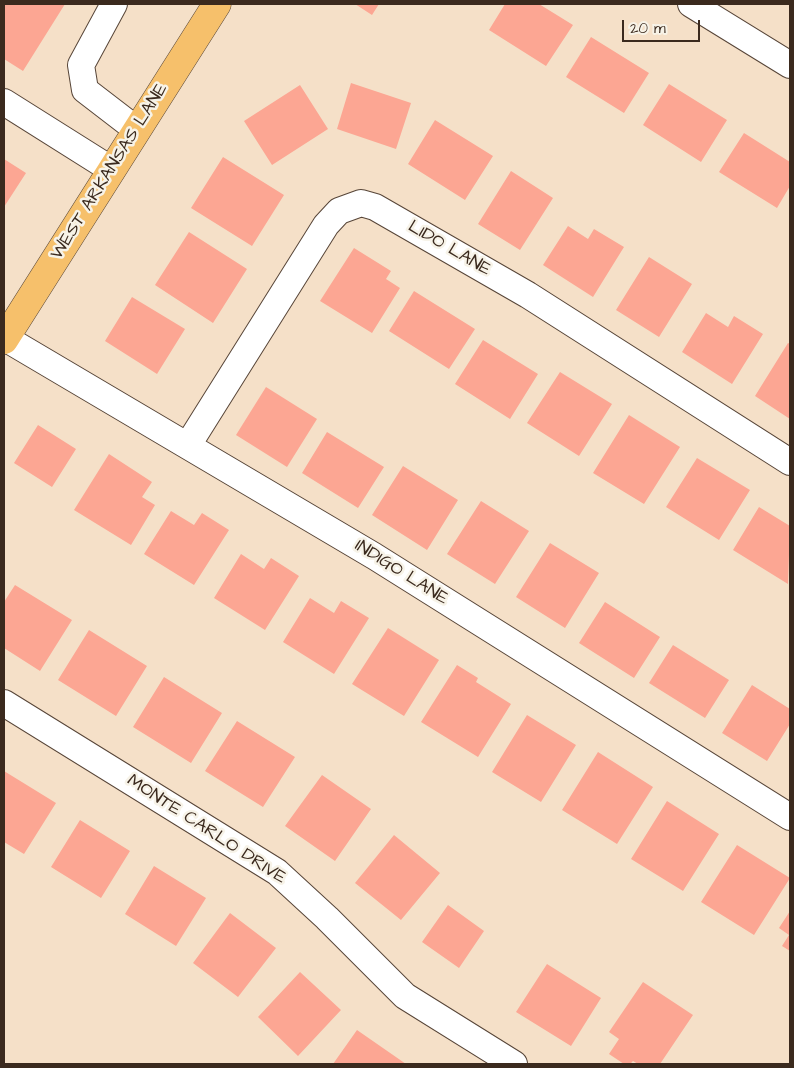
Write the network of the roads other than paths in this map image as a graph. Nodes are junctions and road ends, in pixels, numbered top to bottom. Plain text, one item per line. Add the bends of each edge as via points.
1 (114, 4) edge
2 (217, 4) edge
3 (691, 4) edge
4 (790, 65) edge
5 (4, 102) edge
6 (137, 130) junction
7 (112, 170) junction
8 (4, 339) edge
9 (188, 445) junction
10 (790, 462) edge
11 (4, 702) edge
12 (790, 818) edge
13 (514, 1064) edge

1 - 6 street via 80,65 85,90
2 - 6 main road, WEST ARKANSAS LANE
3 - 4 street
5 - 7 street
6 - 7 main road, WEST ARKANSAS LANE
7 - 8 main road, WEST ARKANSAS LANE
8 - 9 street, INDIGO LANE
9 - 10 street, LIDO LANE via 326,224 339,211 361,203 375,206 528,295
9 - 12 street, INDIGO LANE via 374,556
11 - 13 street, MONTE CARLO DRIVE via 277,872 405,996

